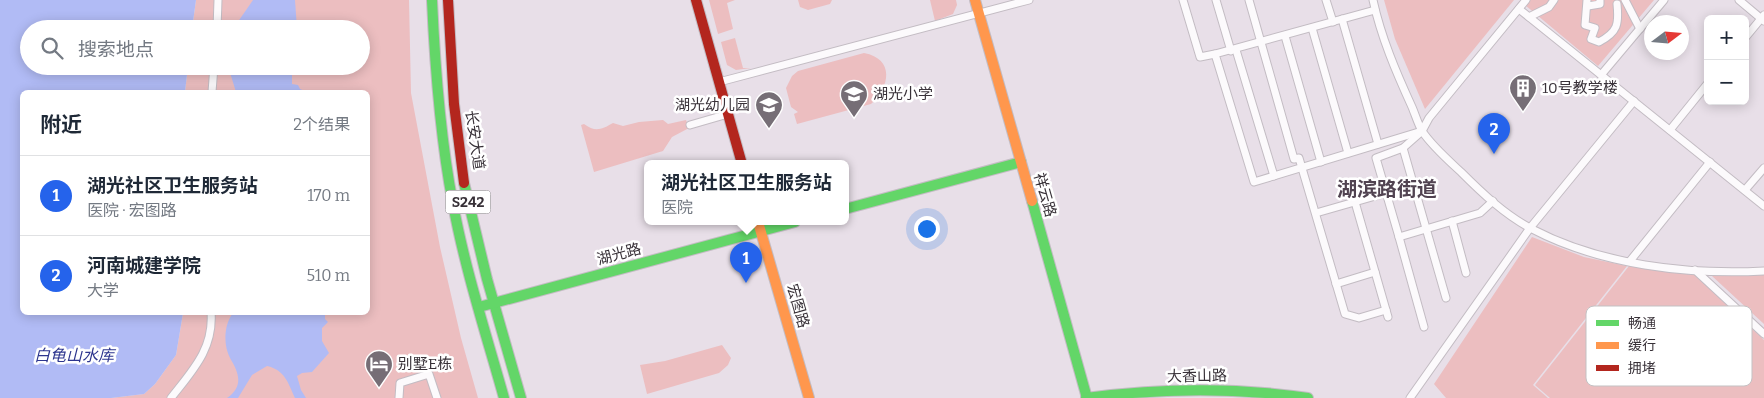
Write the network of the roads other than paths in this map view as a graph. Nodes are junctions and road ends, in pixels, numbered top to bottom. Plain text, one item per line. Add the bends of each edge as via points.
1 (218, 0) edge
2 (432, 0) edge
3 (448, 0) edge
4 (696, 0) edge
5 (975, 0) edge
6 (1029, 0) edge
7 (1183, 0) edge
8 (1216, 0) edge
9 (1249, 0) edge
10 (1326, 0) edge
11 (1372, 0) edge
12 (1526, 0) edge
13 (1554, 0) edge
14 (1600, 0) edge
15 (1664, 0) edge
16 (1739, 0) edge
17 (1618, 1) edge
18 (1587, 3) edge
19 (1519, 9) junction
20 (1375, 10) junction
21 (979, 14) junction
22 (1530, 17) junction
23 (1763, 18) edge
24 (1342, 19) junction
25 (217, 20) edge
26 (1333, 22) junction
27 (1312, 28) junction
28 (1640, 29) junction
29 (1749, 34) edge
30 (1285, 36) junction
31 (1260, 43) junction
32 (1234, 50) junction
33 (1215, 54) junction
34 (213, 75) edge
35 (1601, 75) junction
36 (719, 82) junction
37 (1704, 88) edge
38 (212, 90) edge
39 (1634, 102) junction
40 (728, 114) junction
41 (690, 125) dead end
42 (1670, 130) junction
43 (1422, 131) junction
44 (1378, 144) junction
45 (1404, 148) junction
46 (1348, 154) junction
47 (741, 160) edge
48 (1021, 162) junction
49 (1320, 162) junction
50 (1710, 162) junction
51 (1302, 167) junction
52 (1764, 168) edge
53 (1274, 176) junction
54 (1745, 190) junction
55 (1386, 193) junction
56 (1493, 201) junction
57 (1355, 202) junction
58 (1764, 206) edge
59 (849, 208) edge
60 (1316, 213) junction
61 (1452, 221) junction
62 (760, 226) edge
63 (1530, 228) junction
64 (1427, 229) junction
65 (1399, 237) junction
66 (1630, 261) junction
67 (1695, 270) junction
68 (1764, 270) edge
69 (1375, 272) junction
70 (1466, 272) dead end
71 (1336, 284) junction
72 (1446, 298) dead end
73 (493, 303) junction
74 (1734, 306) edge
75 (478, 307) junction
76 (211, 315) edge
77 (1752, 323) edge
78 (1424, 327) dead end
79 (1764, 334) edge
80 (172, 398) edge
81 (399, 398) edge
82 (437, 398) edge
83 (504, 398) edge
84 (520, 398) edge
85 (809, 398) edge
86 (1086, 398) edge
87 (1308, 398) edge
88 (1410, 398) edge

1 - 25 street
2 - 75 main road, S242 via 439,116 447,170
3 - 73 main road, 长安大道 / S242 via 449,46 459,144 469,207
4 - 36 main road
5 - 21 main road, 祥云路
6 - 21 street
7 - 33 street via 1200,57
8 - 32 street
9 - 31 street
10 - 26 street
11 - 20 street
12 - 19 street
13 - 22 street via 1549,8
14 - 18 street via 1600,4
15 - 28 street
16 - 23 street
17 - 18 street via 1616,27 1611,36 1599,42 1591,39 1595,28 1585,25
17 - 28 street
19 - 22 street
19 - 43 street via 1428,118
20 - 24 street
20 - 43 street via 1389,54
21 - 36 street
21 - 48 main road, 祥云路
22 - 35 street
23 - 29 street
24 - 26 street
24 - 44 street
26 - 27 street
27 - 30 street
27 - 46 street
28 - 35 street
30 - 31 street
30 - 49 street
31 - 32 street
31 - 51 street via 1294,159 1299,158
32 - 33 street
32 - 53 street
33 - 53 street via 1254,182
34 - 38 street
35 - 39 street
36 - 40 main road
37 - 42 street
39 - 42 street
39 - 63 street
40 - 41 street
40 - 47 main road
42 - 50 street
43 - 44 street
43 - 45 street
43 - 56 street
44 - 46 street
45 - 55 street via 1376,158
45 - 64 street
46 - 49 street
48 - 59 main road
48 - 86 main road, 祥云路
49 - 51 street
50 - 54 street
50 - 66 street
51 - 53 street
51 - 60 street
52 - 54 street
54 - 58 street
55 - 57 street
55 - 65 street
56 - 61 street via 1480,213
56 - 63 street
57 - 60 street
57 - 69 street
60 - 71 street
61 - 64 street
61 - 70 street
62 - 73 main road, 湖光路
62 - 85 main road, 宏图路
63 - 66 street via 1583,250
63 - 88 street
64 - 65 street
64 - 72 street
65 - 78 street
66 - 67 street
67 - 68 street
67 - 74 street
69 - 71 street
69 - 71 street via 1387,313 1359,318 1345,314
73 - 75 main road, 湖光路
73 - 84 main road, 长安大道 / S242
75 - 83 main road, S242
76 - 80 street via 208,346 200,362
77 - 79 street
81 - 82 street via 400,383 429,374
86 - 87 main road, 大香山路 via 1191,390 1268,392

